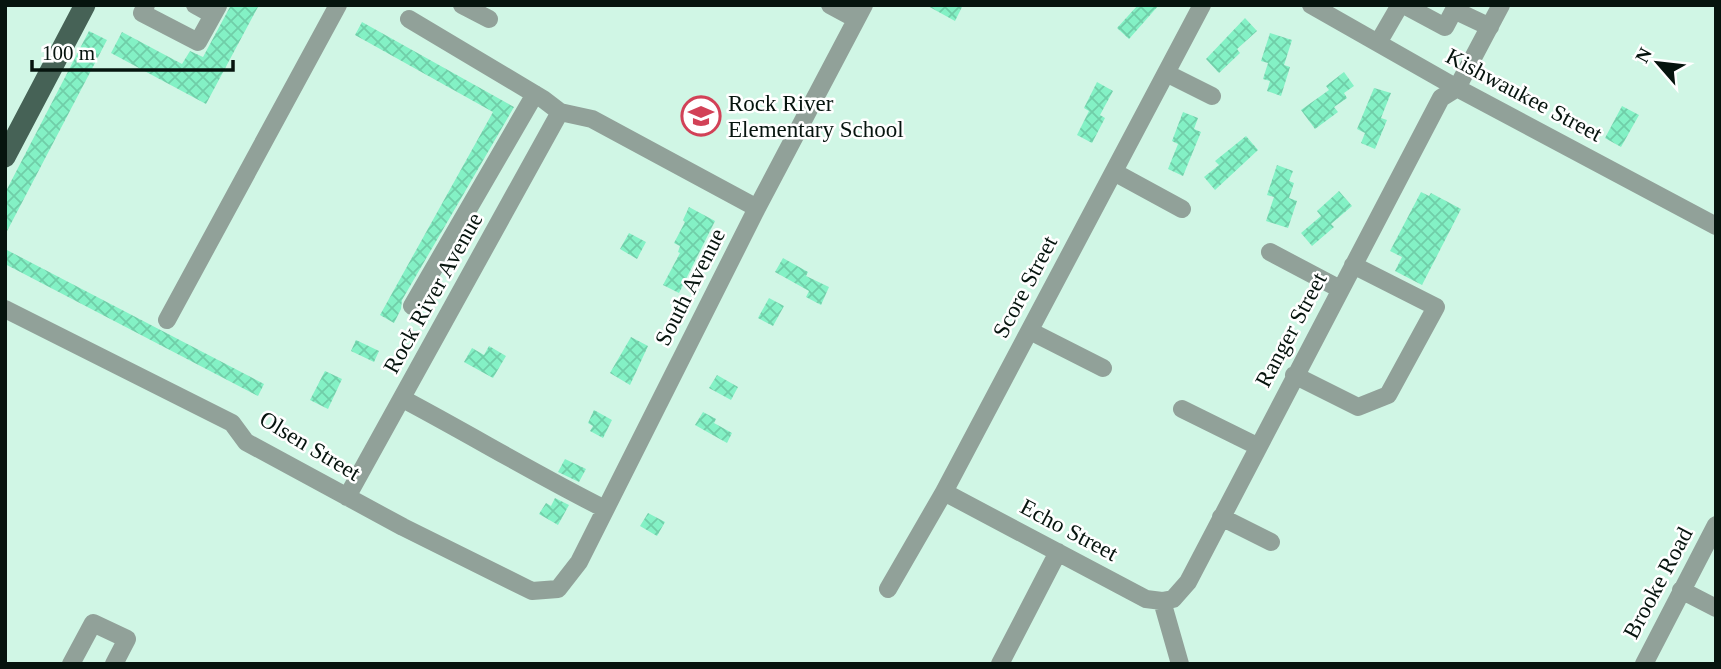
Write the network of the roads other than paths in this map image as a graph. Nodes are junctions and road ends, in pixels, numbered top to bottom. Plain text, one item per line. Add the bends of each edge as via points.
1 (85, 5) edge
2 (146, 5) edge
3 (195, 5) edge
4 (338, 5) edge
5 (462, 5) edge
6 (830, 5) edge
7 (1202, 5) edge
8 (1311, 5) edge
9 (1402, 5) edge
10 (1501, 5) edge
11 (216, 10) edge
12 (860, 12) edge
13 (409, 19) dead end
14 (489, 19) dead end
15 (1490, 27) junction
16 (1378, 43) junction
17 (1167, 73) junction
18 (1457, 88) junction
19 (535, 94) junction
20 (1212, 96) dead end
21 (561, 112) junction
22 (5, 157) edge
23 (1114, 172) junction
24 (757, 208) junction
25 (1182, 209) dead end
26 (1716, 226) edge
27 (1270, 252) dead end
28 (1353, 265) junction
29 (1340, 289) junction
30 (412, 306) dead end
31 (5, 309) edge
32 (167, 320) dead end
33 (1030, 331) junction
34 (1103, 368) dead end
35 (1294, 375) junction
36 (403, 399) junction
37 (1182, 409) dead end
38 (1257, 446) junction
39 (944, 492) junction
40 (347, 497) junction
41 (606, 509) junction
42 (1221, 517) junction
43 (1716, 525) edge
44 (1271, 541) dead end
45 (1058, 552) junction
46 (558, 589) joint
47 (888, 589) dead end
48 (1681, 590) junction
49 (1168, 600) junction
50 (1716, 608) edge
51 (71, 664) edge
52 (114, 664) edge
53 (1000, 664) edge
54 (1180, 664) edge
55 (1644, 664) edge

1 - 22 main road
2 - 11 street via 142,13 198,42
3 - 11 street
4 - 32 street
5 - 14 street
6 - 12 street
7 - 17 street, Score Street
8 - 16 street, Kishwaukee Street
9 - 15 street via 1445,27 1454,10
9 - 16 street
10 - 15 street, Ranger Street
12 - 24 street, South Avenue
13 - 19 street
15 - 18 street, Ranger Street
16 - 18 street, Kishwaukee Street
17 - 20 street
17 - 23 street, Score Street
18 - 26 street, Kishwaukee Street
18 - 28 street, Ranger Street via 1441,98
19 - 21 street
19 - 30 street
21 - 24 street via 593,119
21 - 36 street, Rock River Avenue
23 - 25 street
23 - 33 street, Score Street
24 - 41 street, South Avenue
27 - 29 street
28 - 29 street, Ranger Street
28 - 35 street via 1436,307 1388,395 1358,407
29 - 35 street, Ranger Street
31 - 40 street, Olsen Street via 232,423 246,442
33 - 34 street
33 - 39 street, Score Street
35 - 38 street, Ranger Street
36 - 40 street, Rock River Avenue
36 - 41 street
37 - 38 street
38 - 42 street, Ranger Street
39 - 45 street, Echo Street
39 - 47 street, Score Street
40 - 46 street, Olsen Street via 532,591
41 - 46 street, South Avenue via 579,562
42 - 44 street
42 - 49 street, Ranger Street via 1188,582
43 - 48 street, Brooke Road
45 - 49 street, Echo Street via 1146,598
45 - 53 street
48 - 50 street
48 - 55 street, Brooke Road
49 - 54 street
51 - 52 street via 93,623 127,639

